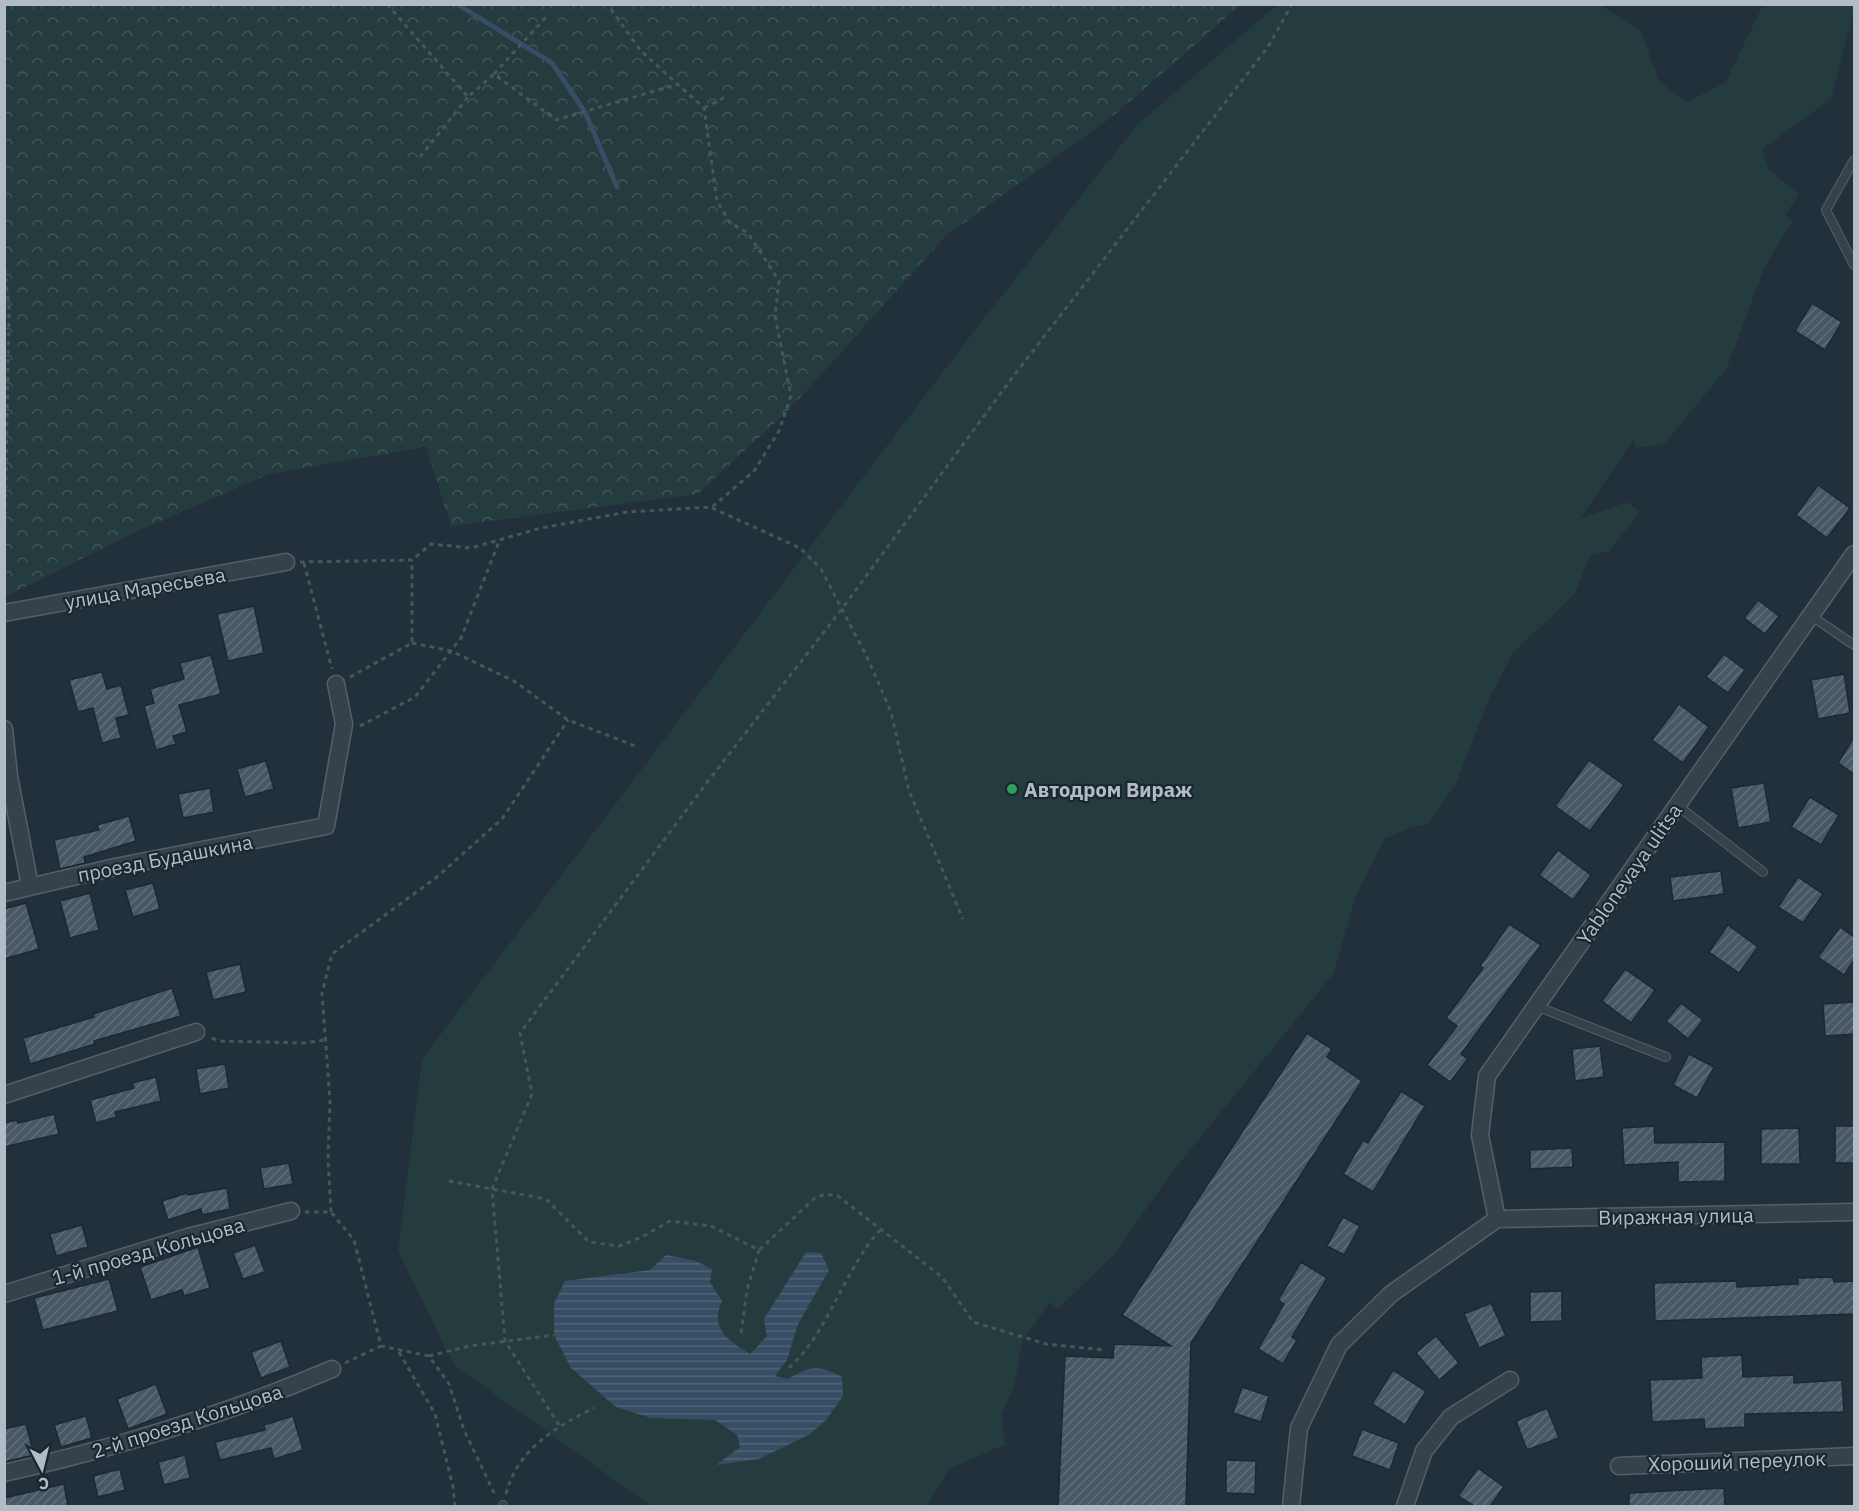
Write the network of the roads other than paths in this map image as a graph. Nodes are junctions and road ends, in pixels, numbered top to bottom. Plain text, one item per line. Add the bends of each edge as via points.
1 (1854, 160) edge
2 (1854, 265) edge
3 (1854, 554) edge
4 (286, 562) road end
5 (4, 613) edge
6 (1810, 615) junction
7 (1854, 645) edge
8 (336, 684) road end
9 (4, 729) edge
10 (1677, 806) junction
11 (1763, 872) dead end
12 (30, 886) junction
13 (4, 893) edge
14 (1535, 1006) junction
15 (196, 1032) road end
16 (1666, 1057) dead end
17 (4, 1095) edge
18 (291, 1211) road end
19 (1854, 1212) edge
20 (1497, 1219) junction
21 (4, 1294) edge
22 (332, 1369) road end
23 (1510, 1380) dead end
24 (1854, 1456) edge
25 (1619, 1466) dead end
26 (4, 1473) edge
27 (1291, 1506) edge
28 (1405, 1506) edge

1 - 2 lane via 1826,210
3 - 6 street, Yablonevaya ulitsa
4 - 5 street, улица Маресьева
6 - 7 lane
6 - 10 street, Yablonevaya ulitsa
8 - 12 street, проезд Будашкина via 343,729 326,826
9 - 12 street
10 - 11 lane
10 - 14 street, Yablonevaya ulitsa
12 - 13 street, проезд Будашкина
14 - 16 lane
14 - 20 street, Yablonevaya ulitsa via 1487,1076 1480,1135
15 - 17 street
18 - 21 street, 1-й проезд Кольцова via 188,1236
19 - 20 street, Виражная улица
20 - 27 street via 1391,1294 1339,1345 1299,1428
22 - 26 street, 2-й проезд Кольцова via 268,1397 84,1455
23 - 28 street via 1450,1417 1424,1451
24 - 25 street, Хороший переулок

